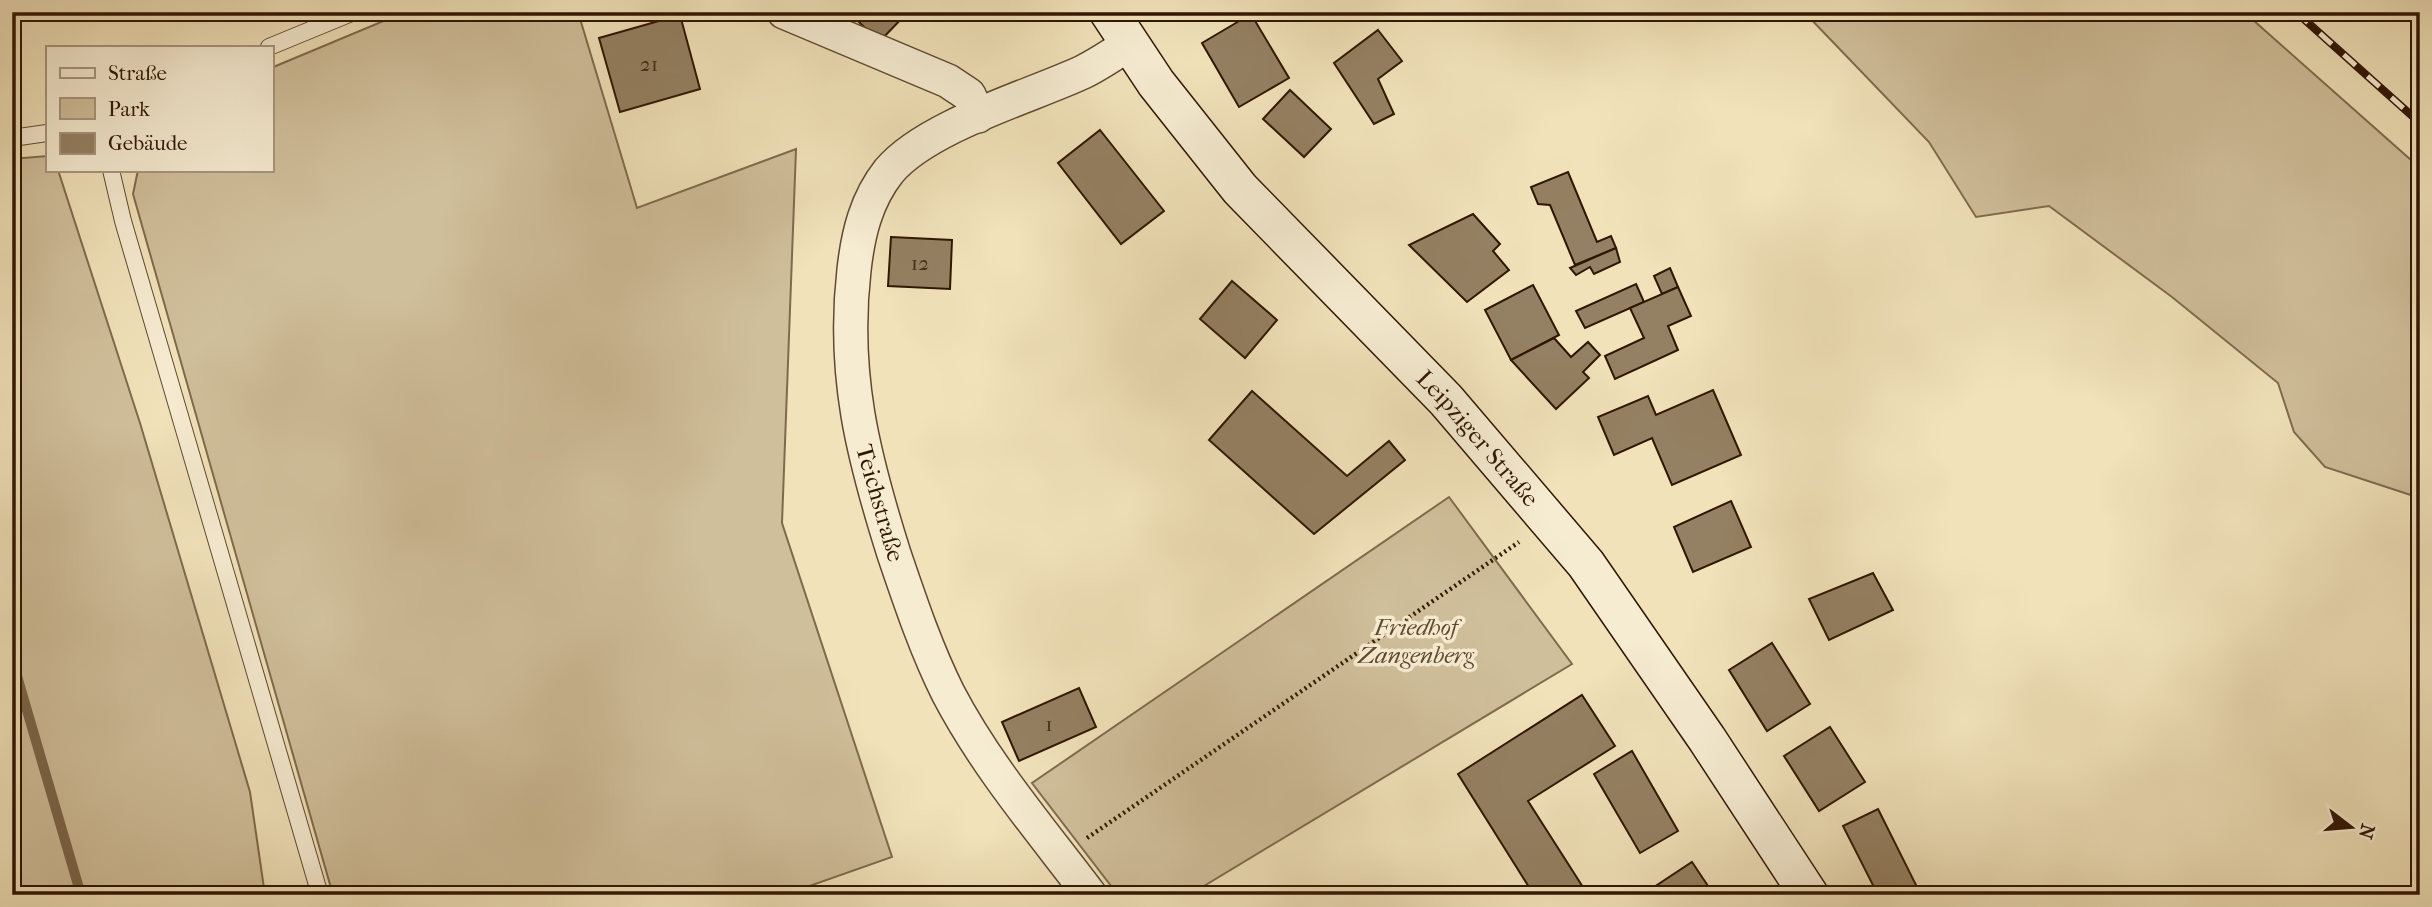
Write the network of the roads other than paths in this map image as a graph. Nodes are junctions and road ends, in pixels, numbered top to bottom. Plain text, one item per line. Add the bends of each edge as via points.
1 (354, 12) edge
2 (785, 12) edge
3 (1119, 28) edge
4 (271, 46) edge
5 (978, 116) junction
6 (46, 133) edge
7 (12, 138) edge
8 (111, 172) edge
9 (320, 895) edge
10 (1090, 895) edge
11 (1809, 895) edge

1 - 4 lane
2 - 5 street via 948,81 969,95
3 - 5 street, Teichstraße via 1081,73
3 - 11 street, Leipziger Straße via 1182,118 1240,189 1446,400 1586,564
5 - 10 street, Teichstraße via 905,156 872,196 859,236 852,283 852,387 872,482 912,610 944,683 976,740
6 - 7 lane
8 - 9 lane

